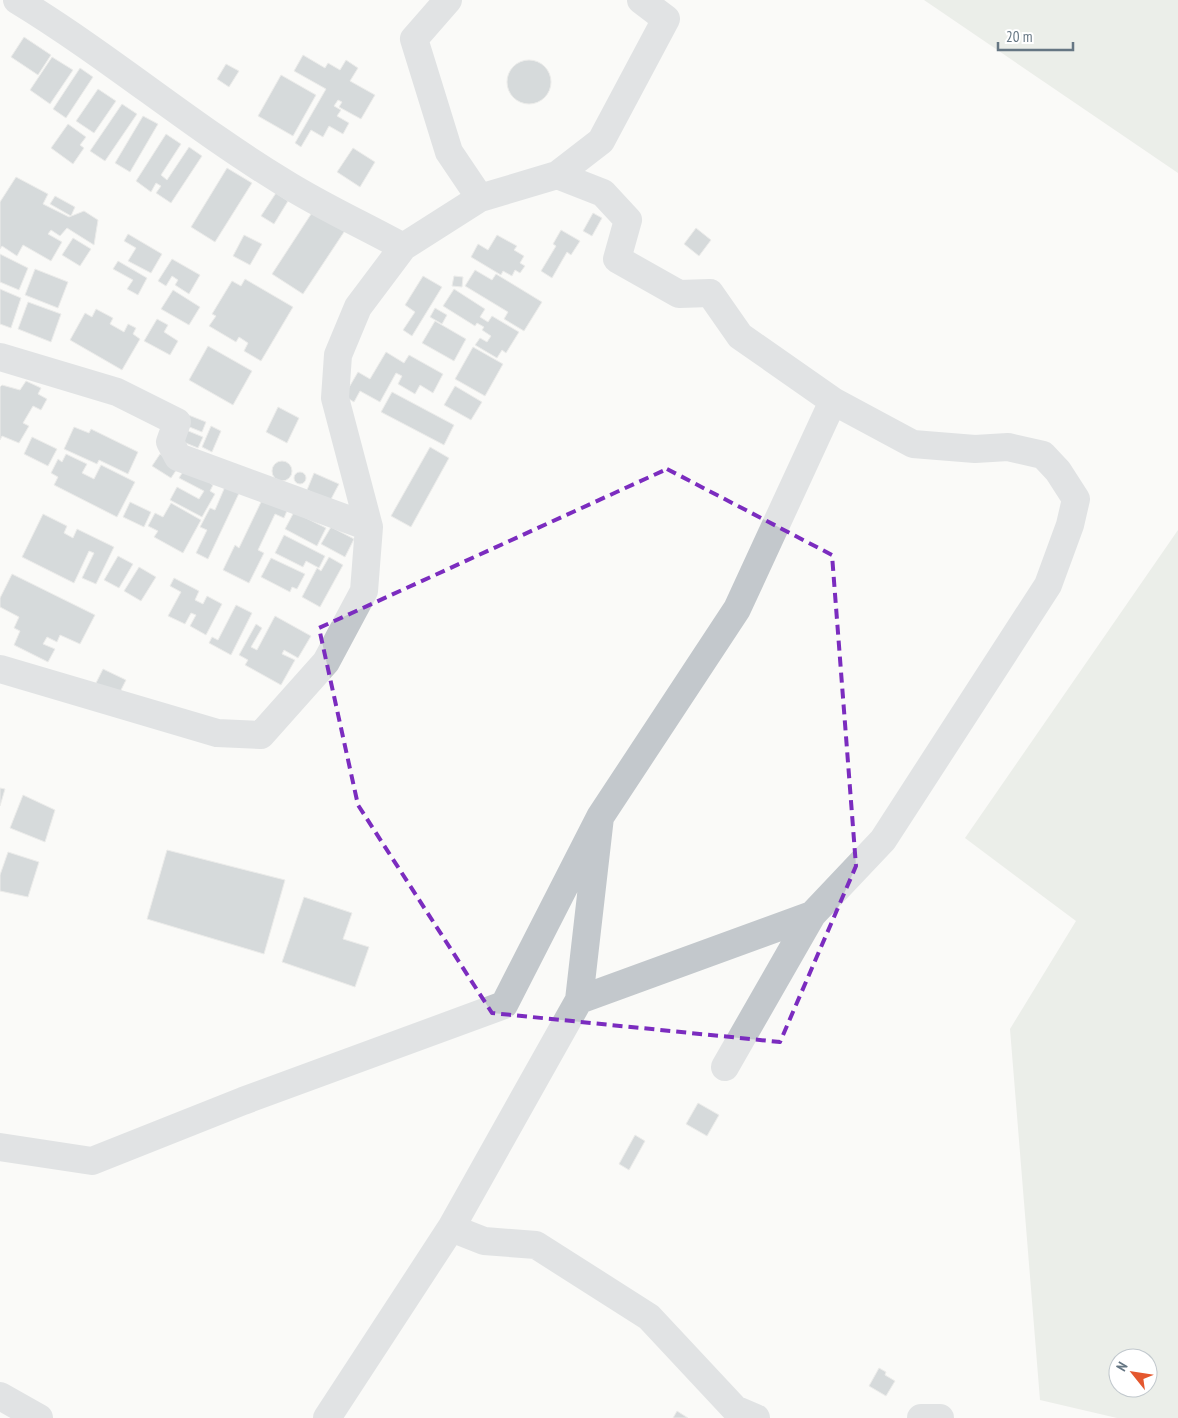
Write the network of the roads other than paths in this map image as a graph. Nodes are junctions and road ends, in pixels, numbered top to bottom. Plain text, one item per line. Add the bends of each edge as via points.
1 (17, 0) edge
2 (448, 0) edge
3 (641, 0) edge
4 (557, 175) junction
5 (480, 198) junction
6 (403, 247) junction
7 (0, 357) edge
8 (833, 401) junction
9 (368, 527) junction
10 (0, 669) edge
11 (600, 817) junction
12 (812, 915) junction
13 (579, 1000) junction
14 (725, 1067) dead end
15 (0, 1147) edge
16 (451, 1228) junction
17 (0, 1396) edge
18 (39, 1418) edge
19 (327, 1418) edge
20 (756, 1418) edge
21 (921, 1418) edge
22 (940, 1418) edge

1 - 6 lane via 284,183
2 - 5 lane via 414,39 449,152
3 - 4 lane via 666,19 601,141
4 - 5 lane
4 - 8 lane via 603,194 628,220 617,259 679,294 710,293 740,336
5 - 6 lane
6 - 9 lane via 358,307 338,355 335,398
7 - 9 lane via 117,392 177,422 170,442 178,457
8 - 11 lane via 737,609
8 - 12 lane via 913,444 975,449 1008,446 1043,455 1076,498 1070,525 1048,585 883,840
9 - 10 lane via 364,591 326,662 262,735 216,733
11 - 13 lane
11 - 15 lane via 504,1005 243,1101 92,1161
12 - 13 lane
12 - 14 lane
13 - 16 lane
16 - 19 lane
16 - 20 lane via 484,1241 536,1245 649,1316 735,1409
17 - 18 lane
21 - 22 lane

